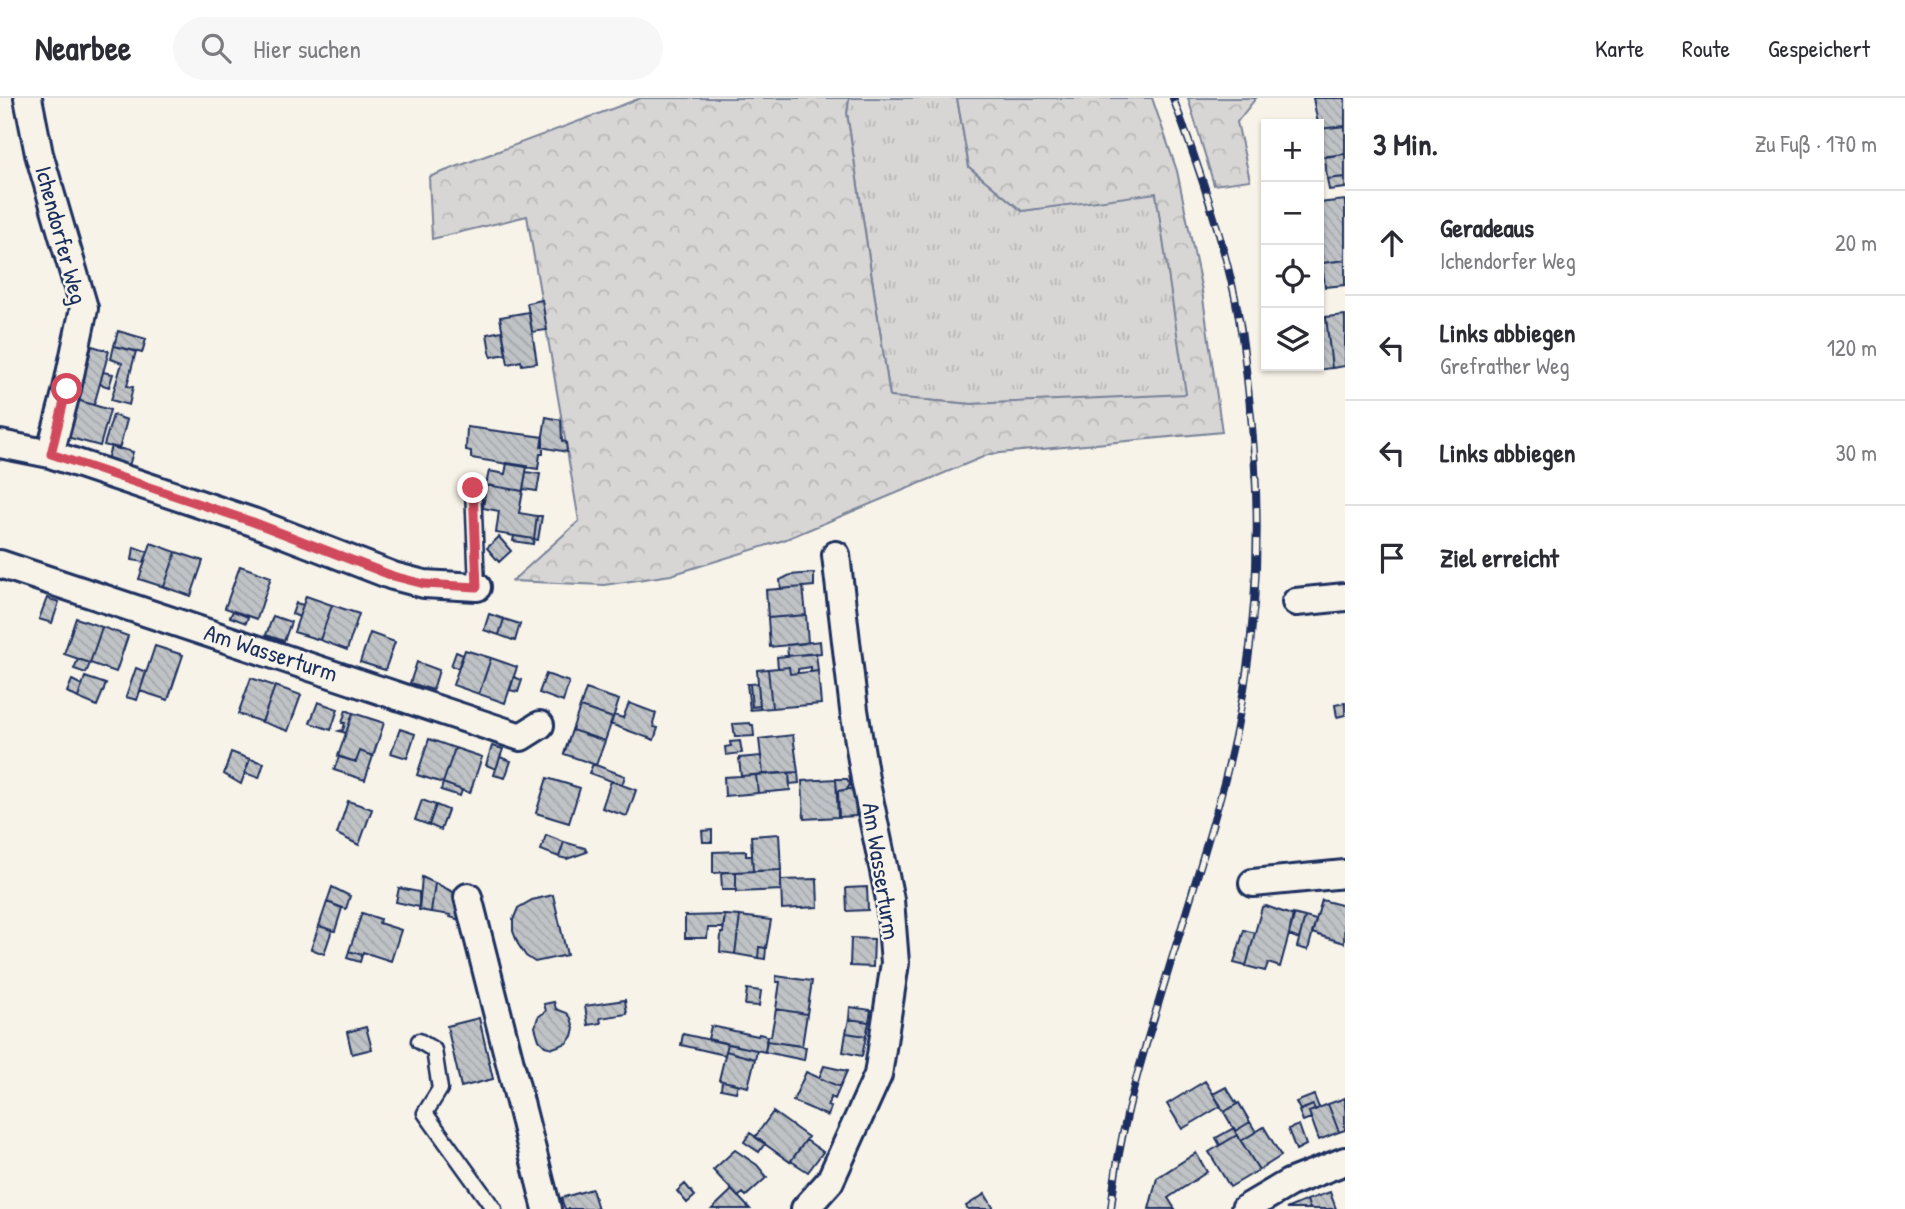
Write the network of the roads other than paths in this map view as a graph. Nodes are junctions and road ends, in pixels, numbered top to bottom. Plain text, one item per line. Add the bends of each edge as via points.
1 (28, 98) edge
2 (0, 444) edge
3 (51, 454) junction
4 (473, 488) dead end
5 (836, 555) dead end
6 (0, 564) edge
7 (477, 587) joint
8 (1345, 597) edge
9 (1296, 602) dead end
10 (540, 725) dead end
11 (1345, 874) edge
12 (1252, 883) dead end
13 (468, 897) dead end
14 (419, 1041) dead end
15 (1345, 1161) edge
16 (494, 1209) edge
17 (547, 1209) edge
18 (805, 1209) edge
19 (1245, 1209) edge

1 - 3 street, Ichendorfer Weg via 39,154 84,308
2 - 3 street
3 - 7 street via 253,522 393,576 424,584
4 - 7 lane
5 - 18 street, Am Wasserturm via 854,710 890,900 895,963 878,1075 830,1181
6 - 10 street, Am Wasserturm via 521,737
8 - 9 street
11 - 12 street
13 - 17 street
14 - 16 lane via 435,1050 440,1089 425,1113
15 - 19 street via 1289,1182

